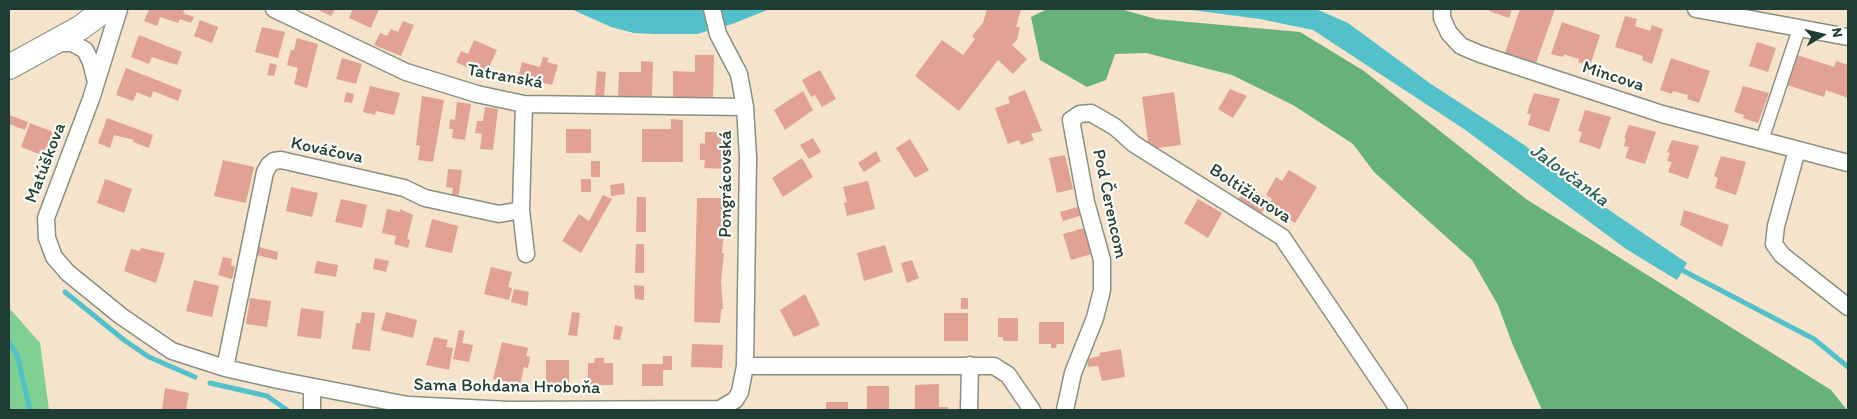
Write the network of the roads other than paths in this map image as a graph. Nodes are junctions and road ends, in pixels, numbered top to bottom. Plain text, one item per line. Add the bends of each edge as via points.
1 (106, 9) edge
2 (120, 9) edge
3 (274, 9) edge
4 (712, 9) edge
5 (1442, 9) edge
6 (1696, 9) edge
7 (1800, 29) junction
8 (1848, 37) edge
9 (53, 43) junction
10 (9, 67) edge
11 (96, 84) junction
12 (524, 104) junction
13 (745, 107) junction
14 (1071, 120) joint
15 (1762, 140) junction
16 (1798, 150) junction
17 (1848, 163) edge
18 (521, 210) junction
19 (526, 254) dead end
20 (54, 257) joint
21 (1848, 307) edge
22 (970, 365) junction
23 (745, 366) junction
24 (225, 368) junction
25 (312, 388) junction
26 (312, 410) edge
27 (509, 410) edge
28 (683, 410) edge
29 (969, 410) edge
30 (1032, 410) edge
31 (1065, 410) edge
32 (1399, 410) edge

1 - 9 main road
2 - 11 street, Matúškova
3 - 12 street, Tatranská via 406,72 460,90
4 - 13 street, Pongrácovská via 718,34 737,69
5 - 15 street, Mincova via 1442,18 1449,33 1461,46 1480,54 1662,114
6 - 7 street
7 - 8 street
7 - 15 street
9 - 10 main road
9 - 11 street via 72,43 85,50
11 - 20 street, Matúškova via 46,218 47,238
12 - 13 street, Tatranská
12 - 18 street
13 - 23 street, Pongrácovská via 748,157
14 - 31 street, Pod Čerencom via 1086,202 1102,260 1103,281 1095,318 1073,373
14 - 32 street, Boltižiarova via 1085,112 1102,118 1134,144 1282,237
15 - 16 street, Mincova
16 - 17 street, Mincova
16 - 21 street via 1776,226 1774,244 1782,255
18 - 19 street
18 - 24 street, Kováčova via 499,214 425,198 404,188 274,161 266,172
20 - 24 street, Sama Bohdana Hroboňa via 68,273 147,336 172,351
22 - 23 street
22 - 29 street
22 - 30 street via 994,366 1008,375
23 - 28 street, Sama Bohdana Hroboňa via 744,382 735,400 720,408
24 - 25 street, Sama Bohdana Hroboňa
25 - 26 street
25 - 27 street, Sama Bohdana Hroboňa via 420,406
27 - 28 street, Sama Bohdana Hroboňa

